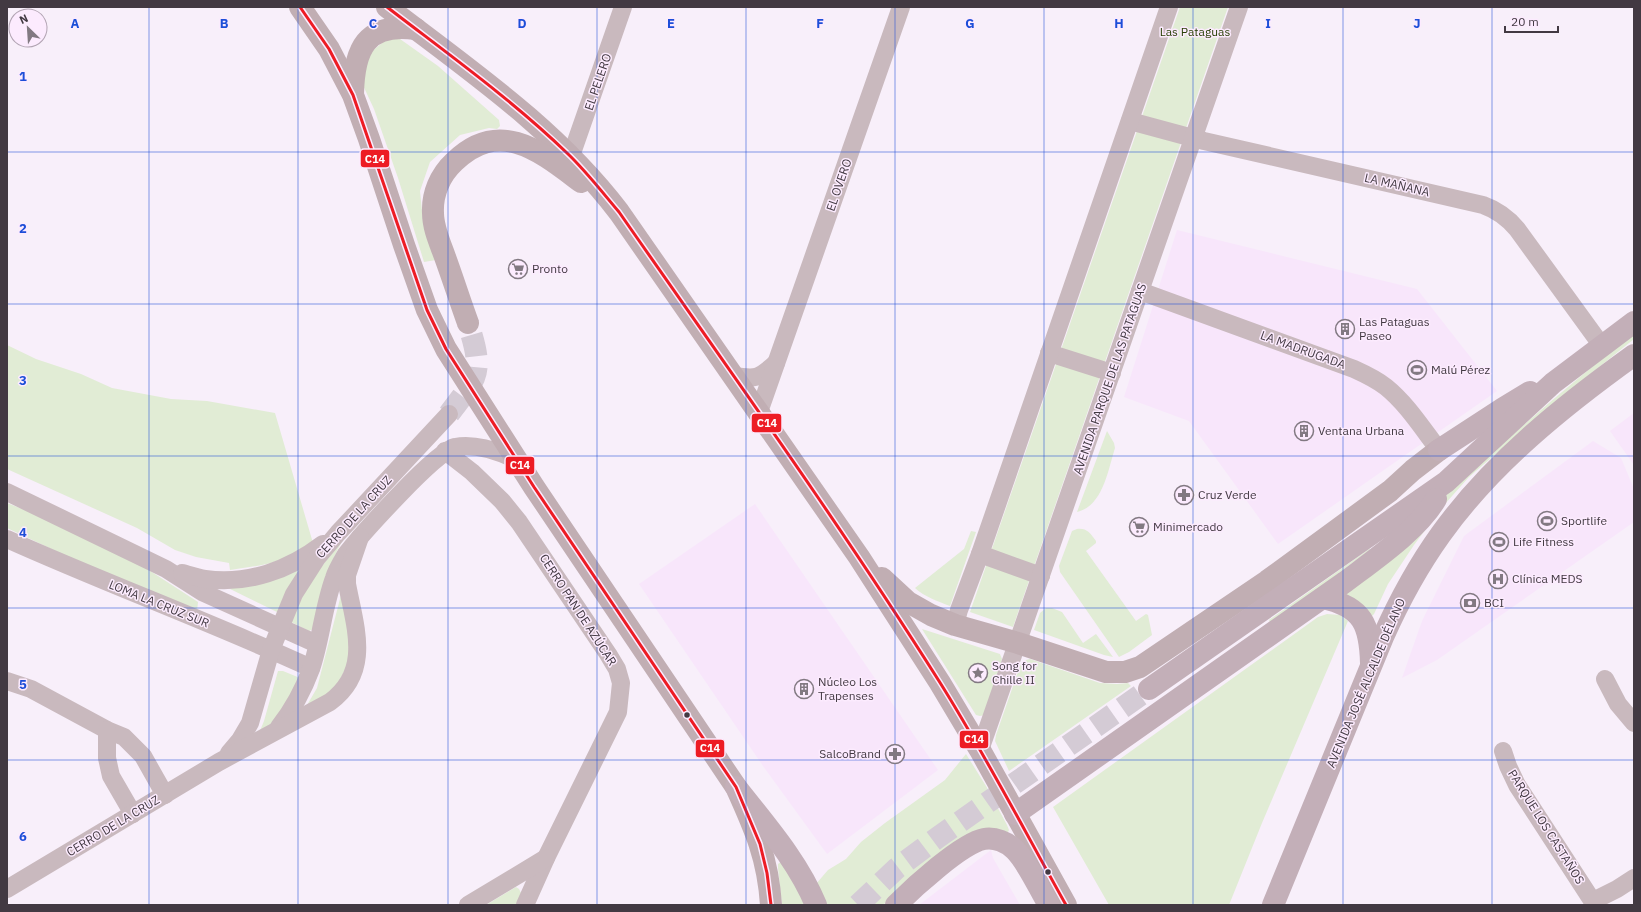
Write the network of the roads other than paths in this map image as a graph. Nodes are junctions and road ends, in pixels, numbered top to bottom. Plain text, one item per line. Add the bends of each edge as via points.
1 (300, 7) edge
2 (386, 7) edge
3 (624, 7) edge
4 (901, 7) edge
5 (1169, 7) edge
6 (1239, 7) edge
7 (416, 29) junction
8 (353, 95) junction
9 (1130, 121) junction
10 (1194, 138) junction
11 (571, 156) junction
12 (619, 212) junction
13 (1140, 291) junction
14 (1634, 322) edge
15 (468, 323) tunnel mouth
16 (1602, 346) junction
17 (1049, 353) junction
18 (1634, 355) edge
19 (776, 363) junction
20 (1112, 373) junction
21 (733, 376) junction
22 (1553, 383) junction
23 (759, 412) junction
24 (449, 414) tunnel mouth
25 (1439, 450) junction
26 (445, 451) junction
27 (517, 460) junction
28 (1446, 482) junction
29 (7, 492) edge
30 (338, 533) junction
31 (360, 537) junction
32 (7, 539) edge
33 (980, 554) junction
34 (859, 557) junction
35 (166, 569) junction
36 (1041, 576) junction
37 (1323, 598) junction
38 (955, 624) junction
39 (280, 627) junction
40 (1018, 643) junction
41 (317, 644) junction
42 (271, 650) junction
43 (1372, 667) junction
44 (311, 668) junction
45 (1605, 679) dead end
46 (7, 682) edge
47 (1149, 689) tunnel mouth
48 (1634, 723) edge
49 (107, 730) junction
50 (277, 731) junction
51 (980, 750) junction
52 (1503, 751) dead end
53 (219, 762) junction
54 (736, 786) junction
55 (165, 794) junction
56 (133, 814) junction
57 (1015, 814) junction
58 (546, 858) junction
59 (1634, 878) edge
60 (7, 890) edge
61 (1594, 903) edge
62 (468, 905) edge
63 (525, 905) edge
64 (771, 905) edge
65 (816, 905) edge
66 (896, 905) edge
67 (1049, 905) edge
68 (1066, 905) edge
69 (1273, 905) edge

1 - 8 main road via 330,49
2 - 7 main road
3 - 11 street, EL PELERO
4 - 19 street, EL OVERO
5 - 9 street
6 - 10 street, AVENIDA PARQUE DE LAS PATAGUAS
7 - 8 main road via 391,28 369,39 360,50 353,78
7 - 11 main road via 538,125
8 - 27 main road via 427,310 446,350
9 - 10 street, LA MAÑANA
9 - 17 street
10 - 13 street, AVENIDA PARQUE DE LAS PATAGUAS
10 - 16 street, LA MAÑANA via 1493,209 1517,229
11 - 12 main road
12 - 15 main road via 553,161 516,142 487,142 459,156 439,182 432,214
12 - 21 main road
13 - 20 street, AVENIDA PARQUE DE LAS PATAGUAS
13 - 25 street, LA MADRUGADA via 1371,376 1399,398
14 - 16 main road
16 - 22 main road
17 - 20 street
17 - 33 street
18 - 43 main road, AVENIDA JOSÉ ALCALDE DÉLANO via 1542,427 1488,478 1464,505 1441,533 1411,580
19 - 21 street, EL OVERO via 762,376
19 - 23 street, EL OVERO
20 - 36 street, AVENIDA PARQUE DE LAS PATAGUAS
21 - 23 main road
22 - 25 main road via 1502,409
22 - 28 main road
23 - 34 main road
24 - 30 street, CERRO DE LA CRUZ
25 - 40 main road via 1390,491 1267,582 1140,667 1125,672 1106,672
26 - 27 street, CERRO DE LA CRUZ via 455,447 471,446 486,448
26 - 31 street, CERRO DE LA CRUZ
26 - 58 street, CERRO PAN DE AZÚCAR via 472,472 519,522 608,654 617,669 621,683 618,712
27 - 54 main road
28 - 37 main road via 1432,505 1414,525
28 - 47 main road
29 - 35 street
30 - 35 street via 311,553 282,569 244,579 206,579
30 - 39 street, CERRO DE LA CRUZ via 317,558 294,594
31 - 41 street, CERRO DE LA CRUZ via 345,556 334,577
31 - 50 street, CERRO DE LA CRUZ via 347,575 357,638 355,670 340,694 330,702
32 - 42 street, LOMA LA CRUZ SUR
33 - 36 street
33 - 38 street
34 - 38 main road via 908,602 931,615
34 - 51 main road
35 - 39 street via 202,592
36 - 40 street, AVENIDA PARQUE DE LAS PATAGUAS
37 - 43 main road via 1347,605 1362,619 1370,641
37 - 57 main road
38 - 40 main road
39 - 41 street
39 - 42 street, CERRO DE LA CRUZ
40 - 51 street, AVENIDA PARQUE DE LAS PATAGUAS
41 - 44 street, CERRO DE LA CRUZ
42 - 44 street, LOMA LA CRUZ SUR
42 - 53 street, CERRO DE LA CRUZ via 250,722 240,740
43 - 69 main road, AVENIDA JOSÉ ALCALDE DÉLANO
44 - 50 street, CERRO DE LA CRUZ via 291,712
45 - 48 street via 1618,704
46 - 49 street via 31,689
49 - 55 street via 124,737 134,746 143,756
49 - 56 street via 107,758 111,776
50 - 53 street, CERRO DE LA CRUZ
51 - 57 main road
52 - 61 street, PARQUE LOS CASTAÑOS via 1518,785
53 - 55 street, CERRO DE LA CRUZ
54 - 64 main road via 765,859
54 - 65 main road via 793,862
55 - 56 street, CERRO DE LA CRUZ
56 - 60 street, CERRO DE LA CRUZ
57 - 68 main road
58 - 62 street
58 - 63 street, CERRO PAN DE AZÚCAR
59 - 61 street, PARQUE LOS CASTAÑOS
66 - 67 main road via 961,850 972,843 992,839 1004,842 1018,853

